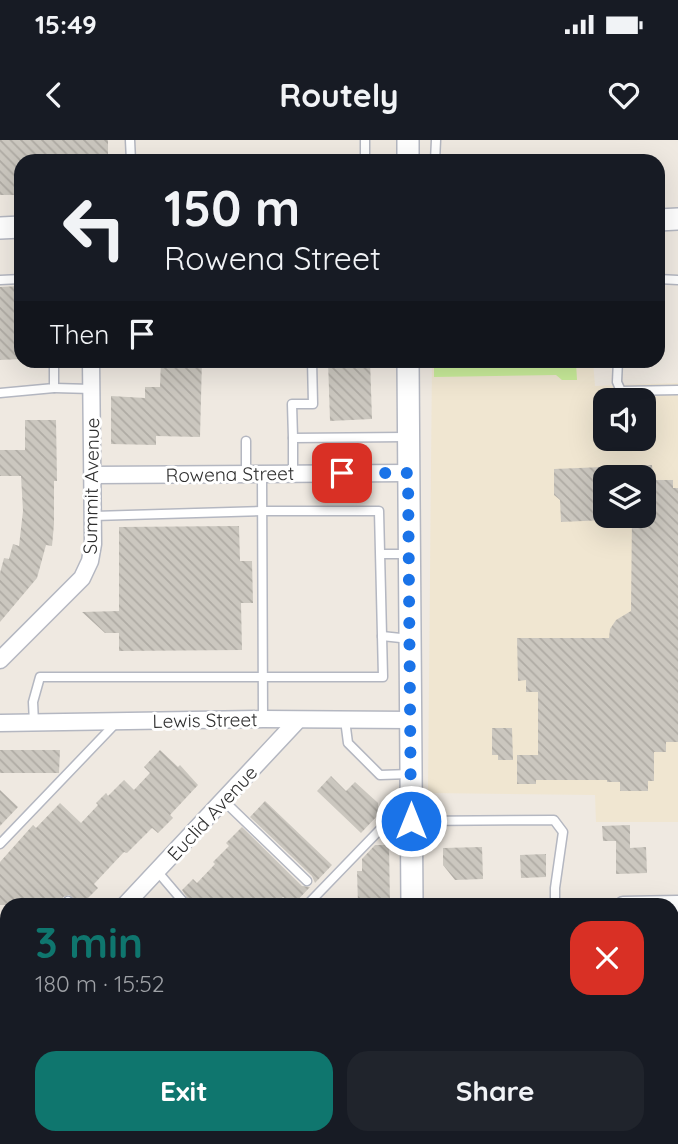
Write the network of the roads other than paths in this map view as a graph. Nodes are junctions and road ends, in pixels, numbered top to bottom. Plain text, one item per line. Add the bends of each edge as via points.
1 (54, 368) edge
2 (91, 368) edge
3 (312, 368) edge
4 (408, 368) edge
5 (618, 368) edge
6 (54, 388) junction
7 (92, 389) junction
8 (678, 390) edge
9 (0, 393) edge
10 (408, 437) junction
11 (293, 438) junction
12 (246, 441) dead end
13 (254, 473) junction
14 (293, 473) junction
15 (408, 473) junction
16 (94, 475) junction
17 (262, 511) junction
18 (93, 516) junction
19 (381, 554) junction
20 (410, 554) junction
21 (382, 636) junction
22 (410, 639) junction
23 (0, 660) edge
24 (263, 676) junction
25 (263, 719) junction
26 (298, 720) junction
27 (345, 720) junction
28 (411, 720) junction
29 (117, 722) junction
30 (0, 723) edge
31 (34, 723) junction
32 (411, 774) junction
33 (224, 800) junction
34 (411, 817) junction
35 (0, 844) edge
36 (157, 871) junction
37 (307, 881) dead end
38 (132, 898) edge
39 (180, 898) edge
40 (314, 898) edge
41 (412, 898) edge
42 (555, 898) edge

1 - 6 lane
2 - 7 street, Summit Avenue
3 - 11 lane via 313,404 292,404
4 - 10 street
5 - 8 lane via 621,391
6 - 7 lane
6 - 9 lane
7 - 16 street, Summit Avenue
10 - 11 lane
10 - 15 street
11 - 14 lane
12 - 13 lane
13 - 14 street, Rowena Street
13 - 16 street, Rowena Street
13 - 17 lane
14 - 15 street, Rowena Street
15 - 20 street
16 - 18 street, Summit Avenue
17 - 18 lane
17 - 19 lane via 379,511
17 - 24 lane
18 - 23 street, Summit Avenue via 90,561 82,578
19 - 20 lane
19 - 21 lane
20 - 22 street
21 - 22 lane
21 - 24 lane via 383,677
22 - 28 street
24 - 25 lane
24 - 31 lane via 40,677 33,702
25 - 26 street, Lewis Street
25 - 29 street, Lewis Street
26 - 27 street, Lewis Street
26 - 33 street, Euclid Avenue
27 - 28 street, Lewis Street
27 - 32 lane via 348,743 380,775
28 - 32 street
29 - 31 street, Lewis Street
29 - 35 lane
30 - 31 street, Lewis Street
32 - 34 street
33 - 36 street, Euclid Avenue
33 - 37 lane
34 - 40 lane via 395,814
34 - 41 street
34 - 42 lane via 554,820 563,832
36 - 38 street, Euclid Avenue
36 - 39 lane

